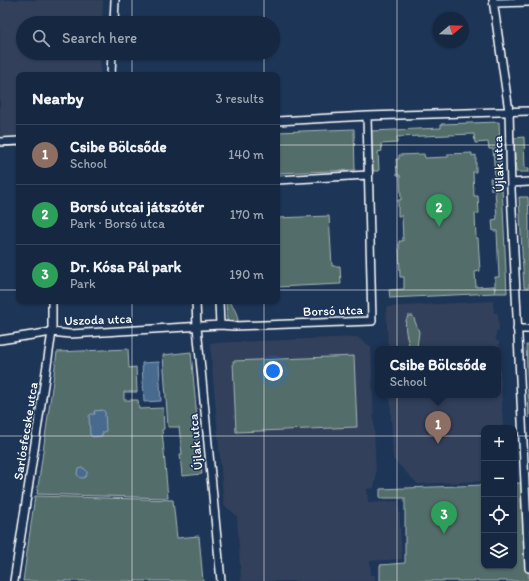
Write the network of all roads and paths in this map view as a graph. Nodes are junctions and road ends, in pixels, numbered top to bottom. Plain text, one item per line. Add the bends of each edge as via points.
1 (115, 0) edge
2 (493, 1) edge
3 (529, 2) edge
4 (114, 16) edge
5 (112, 60) edge
6 (111, 72) edge
7 (509, 110) junction
8 (529, 110) edge
9 (367, 116) junction
10 (280, 121) edge
11 (16, 141) edge
12 (0, 142) edge
13 (368, 175) junction
14 (280, 180) edge
15 (529, 182) edge
16 (511, 183) junction
17 (52, 304) edge
18 (196, 304) edge
19 (219, 304) edge
20 (220, 325) junction
21 (197, 327) junction
22 (518, 329) junction
23 (529, 329) edge
24 (52, 332) junction
25 (0, 340) edge
26 (527, 477) edge
27 (529, 568) edge
28 (14, 581) edge
29 (221, 581) edge

1 - 4 street
2 - 3 street
2 - 7 street, Újlak utca
5 - 6 street
7 - 8 street
7 - 9 street
7 - 16 street, Újlak utca
9 - 10 street
9 - 13 street, Borsó utca
11 - 12 street
13 - 14 street
13 - 20 street, Borsó utca via 372,321
15 - 16 street
16 - 22 street, Újlak utca
17 - 24 street, Sarlósfecske utca
18 - 21 street, Újlak utca
19 - 20 street
20 - 21 street, Borsó utca
21 - 24 street, Uszoda utca via 70,334
21 - 29 street, Újlak utca
22 - 23 street
22 - 26 street, Újlak utca
24 - 25 street, Uszoda utca
24 - 28 street, Sarlósfecske utca
26 - 27 street, Újlak utca

